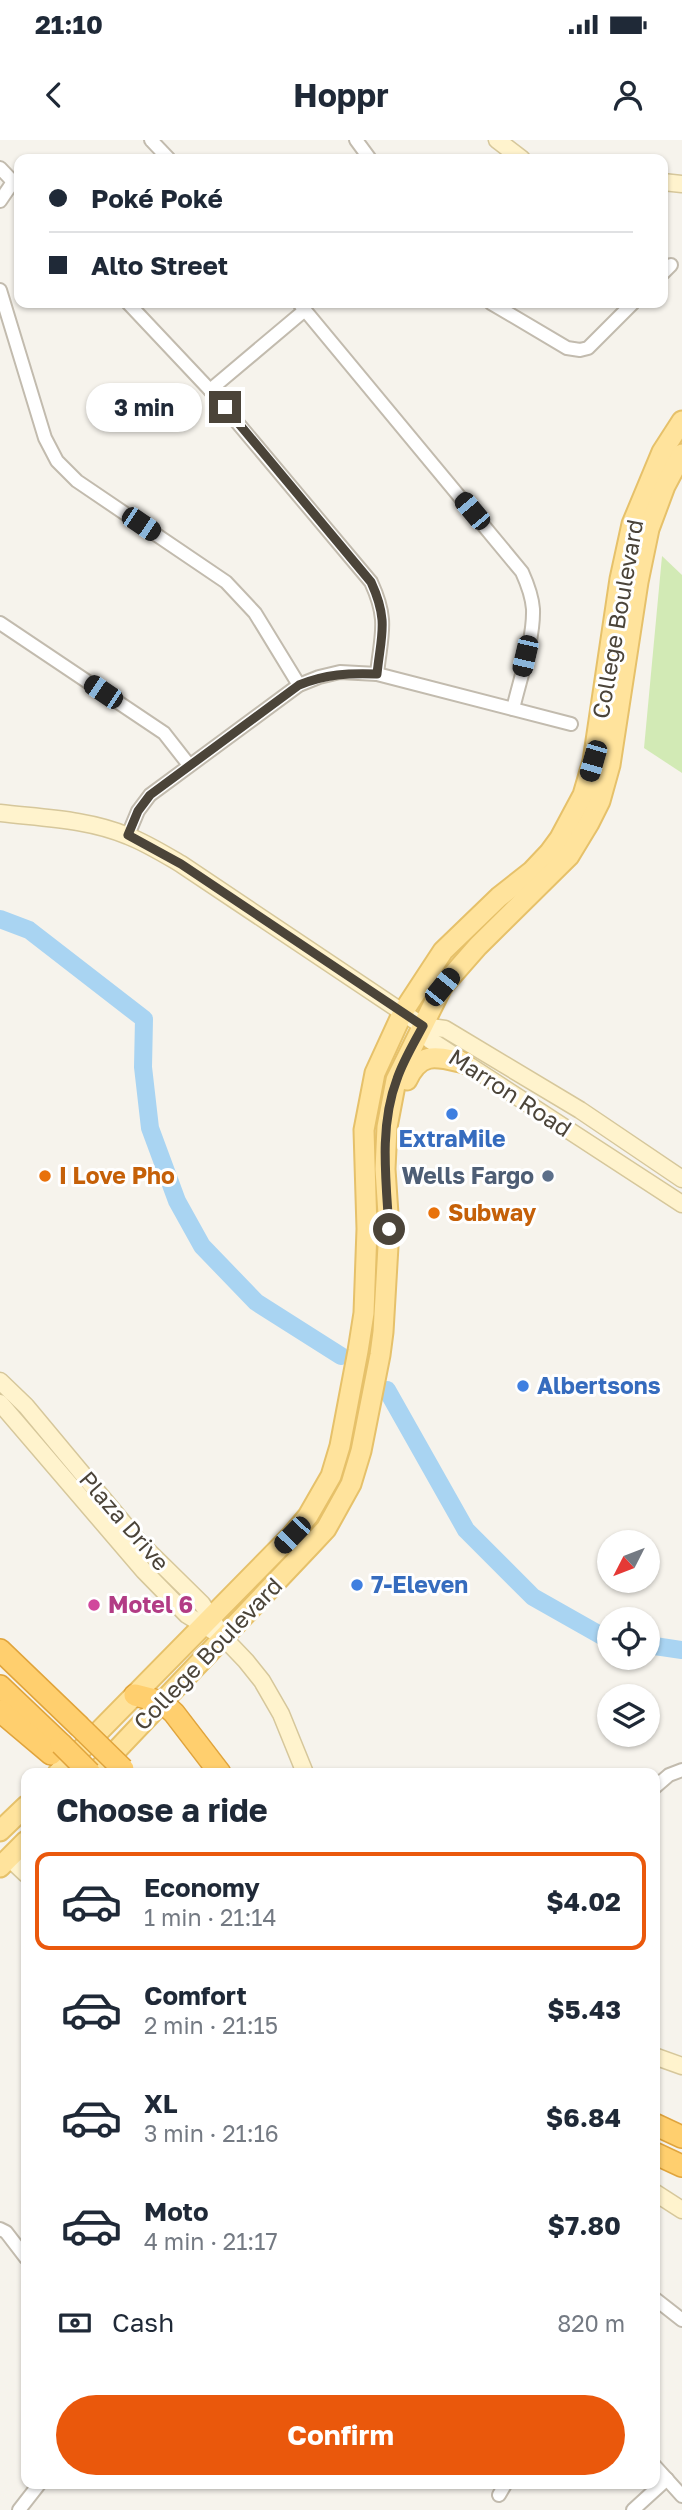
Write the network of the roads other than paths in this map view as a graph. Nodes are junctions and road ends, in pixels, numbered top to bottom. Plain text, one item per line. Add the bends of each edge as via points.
1 (150, 140) edge
2 (497, 140) edge
3 (164, 154) edge
4 (515, 154) edge
5 (0, 168) edge
6 (14, 183) edge
7 (14, 187) edge
8 (0, 201) edge
9 (0, 290) edge
10 (133, 308) edge
11 (300, 308) edge
12 (304, 308) edge
13 (499, 308) edge
14 (628, 308) edge
15 (210, 390) junction
16 (682, 421) edge
17 (682, 454) edge
18 (0, 623) edge
19 (377, 674) junction
20 (299, 685) junction
21 (513, 709) junction
22 (571, 724) dead end
23 (189, 765) junction
24 (0, 813) edge
25 (128, 835) junction
26 (557, 842) junction
27 (547, 880) junction
28 (402, 1012) junction
29 (423, 1026) junction
30 (464, 1063) junction
31 (386, 1136) junction
32 (682, 1179) edge
33 (682, 1204) edge
34 (367, 1246) junction
35 (383, 1332) junction
36 (0, 1381) edge
37 (0, 1403) edge
38 (324, 1490) junction
39 (94, 1513) junction
40 (113, 1513) junction
41 (309, 1516) junction
42 (332, 1519) junction
43 (311, 1545) junction
44 (208, 1622) junction
45 (224, 1637) junction
46 (0, 1650) edge
47 (0, 1686) edge
48 (135, 1695) junction
49 (162, 1702) junction
50 (0, 1711) edge
51 (57, 1757) edge
52 (81, 1768) edge
53 (97, 1768) edge
54 (122, 1768) edge
55 (216, 1768) edge
56 (303, 1768) edge
57 (682, 1770) edge
58 (660, 1783) edge
59 (21, 1811) edge
60 (0, 1831) edge
61 (21, 1845) edge
62 (3, 1858) edge
63 (21, 1871) edge
64 (660, 2058) edge
65 (682, 2066) edge
66 (660, 2127) edge
67 (682, 2137) edge
68 (660, 2155) edge
69 (682, 2166) edge
70 (660, 2196) edge
71 (682, 2210) edge
72 (0, 2229) edge
73 (21, 2252) edge
74 (660, 2303) edge
75 (682, 2320) edge
76 (660, 2471) edge
77 (667, 2479) junction
78 (660, 2485) edge
79 (35, 2489) edge
80 (656, 2489) edge
81 (682, 2496) edge
82 (19, 2510) edge
83 (633, 2510) edge

1 - 3 street
2 - 4 main road
5 - 6 street
7 - 8 street
9 - 20 street via 45,438 57,461 77,481 226,582 255,613
10 - 15 street
11 - 15 street
12 - 21 street via 522,572 533,609
13 - 14 street via 567,348 580,350 588,348
15 - 19 street via 371,582 382,605
16 - 26 main road, College Boulevard via 662,452 632,524 593,761 583,796
17 - 27 main road, College Boulevard via 649,529 600,801 569,856
18 - 23 street via 164,733
19 - 20 street via 340,673
19 - 21 street
20 - 23 street
21 - 22 street
23 - 25 street via 150,795
24 - 25 main road via 75,822
25 - 28 main road via 181,864
26 - 27 main road via 560,850 544,872
26 - 28 main road, College Boulevard via 532,872 443,951
27 - 29 main road, College Boulevard via 462,962 442,987
28 - 29 main road
28 - 34 main road, College Boulevard via 375,1073 364,1130
29 - 30 main road, Marron Road via 430,1040
29 - 31 main road, College Boulevard via 396,1080
29 - 32 main road, Marron Road via 442,1027 580,1110
30 - 31 main road via 429,1057 419,1061 398,1100
30 - 33 main road, Marron Road
31 - 35 main road, College Boulevard via 389,1229
34 - 35 main road via 376,1253 374,1321
34 - 38 main road, College Boulevard via 358,1351 340,1446
35 - 42 main road, College Boulevard via 361,1451 351,1484
36 - 40 main road, Plaza Drive
37 - 39 main road, Plaza Drive
38 - 41 main road, College Boulevard
38 - 42 main road via 329,1493
39 - 40 main road
39 - 44 main road, Plaza Drive via 187,1615
40 - 44 main road, Plaza Drive via 202,1604
41 - 43 main road
41 - 44 main road, College Boulevard
42 - 43 main road, College Boulevard
43 - 45 main road, College Boulevard
44 - 45 main road, Plaza Drive
44 - 48 main road, College Boulevard
45 - 49 main road, College Boulevard
45 - 56 main road, Plaza Drive via 262,1681
46 - 54 highway, bridge
47 - 51 highway
48 - 49 highway
48 - 51 main road, College Boulevard
49 - 53 main road, College Boulevard
49 - 55 highway
50 - 51 highway
51 - 52 highway, bridge
57 - 58 street
59 - 60 main road
61 - 62 main road
62 - 63 main road
64 - 65 main road
66 - 67 highway
68 - 69 highway
70 - 71 main road
72 - 73 street
74 - 75 street
76 - 77 street
77 - 78 street
77 - 81 street
79 - 82 street
80 - 83 street

